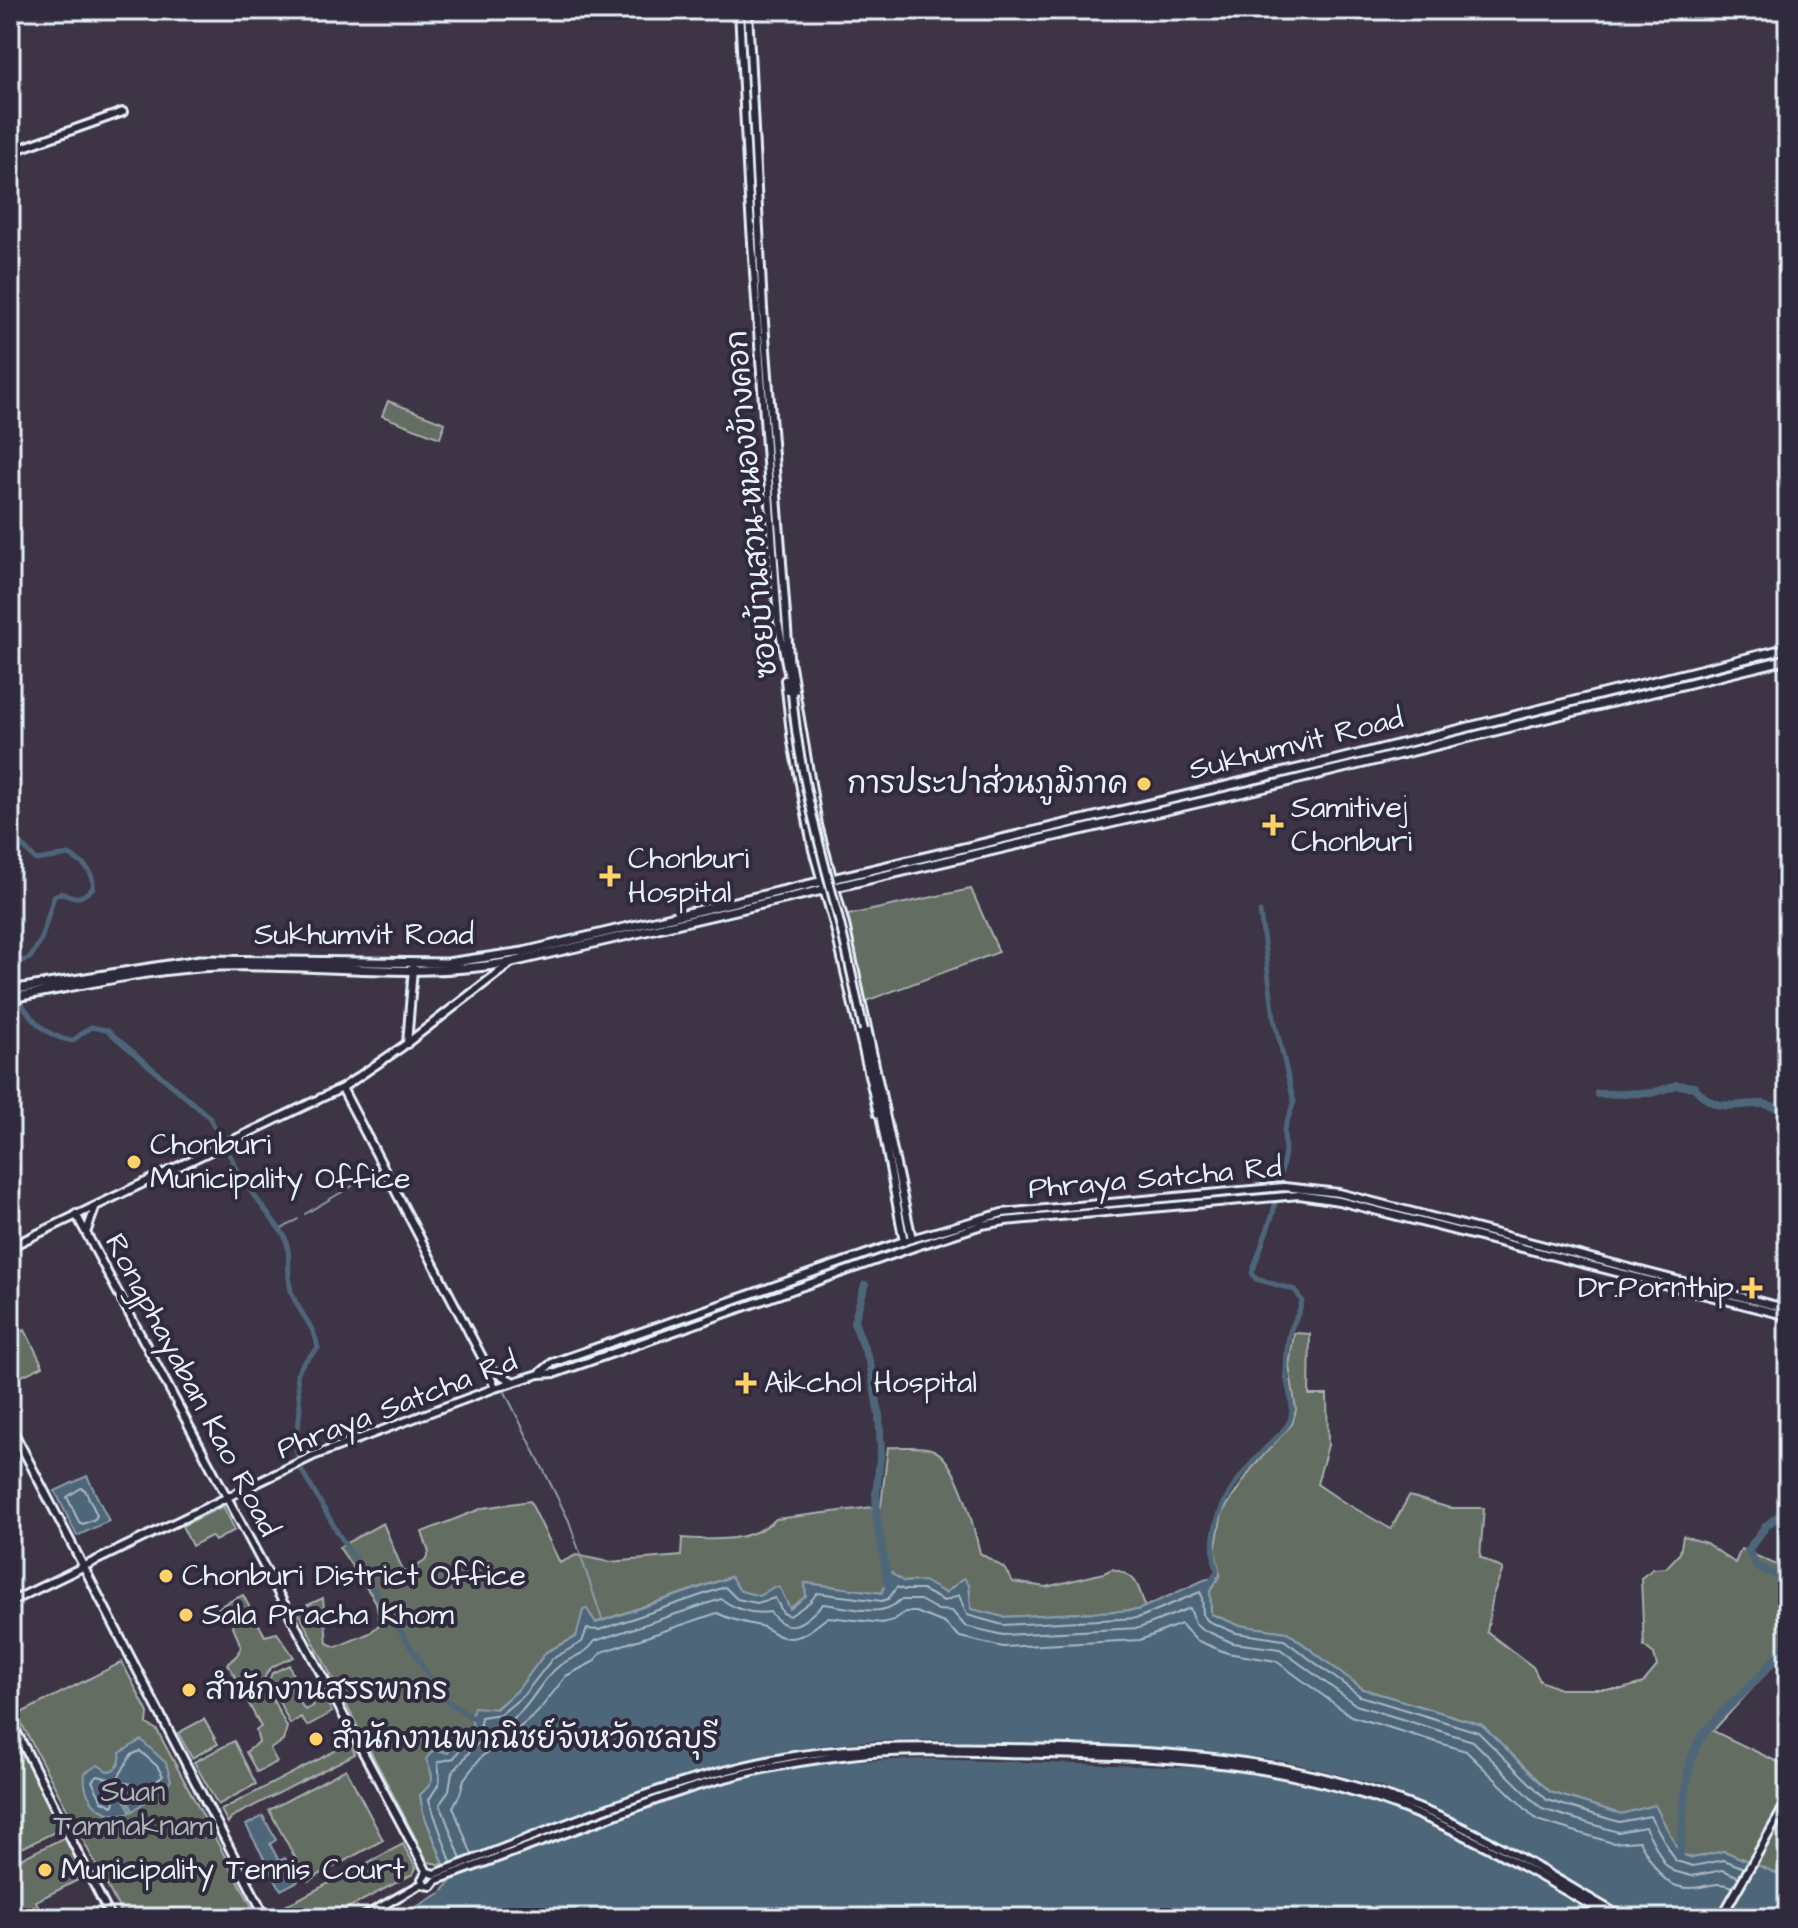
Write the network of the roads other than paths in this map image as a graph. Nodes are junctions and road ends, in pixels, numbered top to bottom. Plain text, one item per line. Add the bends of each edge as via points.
1 (739, 10) edge
2 (748, 10) edge
3 (123, 112) dead end
4 (10, 152) edge
5 (751, 226) junction
6 (761, 226) junction
7 (1788, 648) edge
8 (786, 650) junction
9 (1788, 659) edge
10 (1522, 714) junction
11 (1525, 724) junction
12 (820, 832) junction
13 (810, 834) junction
14 (834, 883) junction
15 (823, 886) junction
16 (512, 962) junction
17 (413, 967) junction
18 (12, 994) edge
19 (407, 1044) junction
20 (342, 1088) junction
21 (882, 1113) junction
22 (97, 1205) junction
23 (76, 1214) junction
24 (57, 1224) junction
25 (84, 1230) junction
26 (909, 1244) junction
27 (10, 1247) edge
28 (814, 1273) junction
29 (817, 1281) junction
30 (1717, 1295) junction
31 (742, 1297) junction
32 (744, 1307) junction
33 (1788, 1309) edge
34 (1788, 1316) edge
35 (680, 1319) junction
36 (681, 1329) junction
37 (552, 1363) junction
38 (487, 1368) junction
39 (556, 1373) junction
40 (539, 1374) junction
41 (514, 1382) junction
42 (495, 1388) junction
43 (10, 1425) edge
44 (228, 1499) junction
45 (84, 1567) junction
46 (10, 1602) edge
47 (10, 1719) edge
48 (1788, 1800) edge
49 (444, 1874) junction
50 (433, 1875) junction
51 (423, 1883) junction
52 (266, 1917) edge
53 (111, 1918) edge
54 (361, 1918) edge
55 (1612, 1918) edge
56 (1624, 1918) edge
57 (1721, 1918) edge

1 - 5 main road, ซอยบ้านสวน-หนองข้างคอก
2 - 6 main road, ซอยบ้านสวน-หนองข้างคอก
3 - 4 main road
5 - 6 main road
5 - 8 main road, ซอยบ้านสวน-หนองข้างคอก via 778,622
6 - 8 main road, ซอยบ้านสวน-หนองข้างคอก
7 - 10 main road, Sukhumvit Road
8 - 12 main road
8 - 13 main road via 792,742
8 - 21 main road, ซอยบ้านสวน-หนองข้างคอก, bridge via 814,832
9 - 11 main road, Sukhumvit Road
10 - 11 main road
10 - 14 main road, Sukhumvit Road
11 - 14 main road, Sukhumvit Road
12 - 13 main road
12 - 14 main road
13 - 15 main road
14 - 15 main road, Sukhumvit Road
14 - 21 main road
15 - 16 main road, Sukhumvit Road
15 - 17 main road, Sukhumvit Road via 523,952
15 - 21 main road
16 - 17 main road, Sukhumvit Road
16 - 19 main road
17 - 18 main road, Sukhumvit Road via 200,960
17 - 19 main road
19 - 20 main road
20 - 22 main road
20 - 38 main road
21 - 26 main road
22 - 23 main road
22 - 25 main road
23 - 24 main road
23 - 25 main road, Rongphayaban Kao Road
24 - 25 main road via 70,1222
24 - 27 main road
25 - 44 main road, Rongphayaban Kao Road
26 - 28 main road, Phraya Satcha Rd
26 - 29 main road, Phraya Satcha Rd
26 - 30 main road, Phraya Satcha Rd via 1005,1221 1283,1191
28 - 29 main road
28 - 31 main road, Phraya Satcha Rd
29 - 32 main road, Phraya Satcha Rd
30 - 33 main road, Phraya Satcha Rd
30 - 34 main road, Phraya Satcha Rd
31 - 32 main road
31 - 35 main road, Phraya Satcha Rd
32 - 36 main road, Phraya Satcha Rd
35 - 36 main road
35 - 37 main road, Phraya Satcha Rd
36 - 39 main road, Phraya Satcha Rd
37 - 39 main road
37 - 40 main road, Phraya Satcha Rd
38 - 41 main road
38 - 42 main road
39 - 40 main road, Phraya Satcha Rd
40 - 41 main road, Phraya Satcha Rd
41 - 42 main road, Phraya Satcha Rd
42 - 44 main road, Phraya Satcha Rd via 304,1461
43 - 45 main road
44 - 45 main road, Phraya Satcha Rd
44 - 50 main road, Rongphayaban Kao Road
45 - 46 main road, Phraya Satcha Rd
45 - 52 main road
47 - 53 main road
48 - 57 main road
49 - 50 main road
49 - 55 main road via 688,1788 771,1767 894,1753 1082,1755 1235,1765 1367,1795 1465,1835
49 - 56 main road via 579,1818 698,1778 812,1753 895,1747 1187,1753 1287,1767 1419,1808
50 - 51 main road via 422,1876
50 - 51 main road via 430,1886
51 - 54 main road

